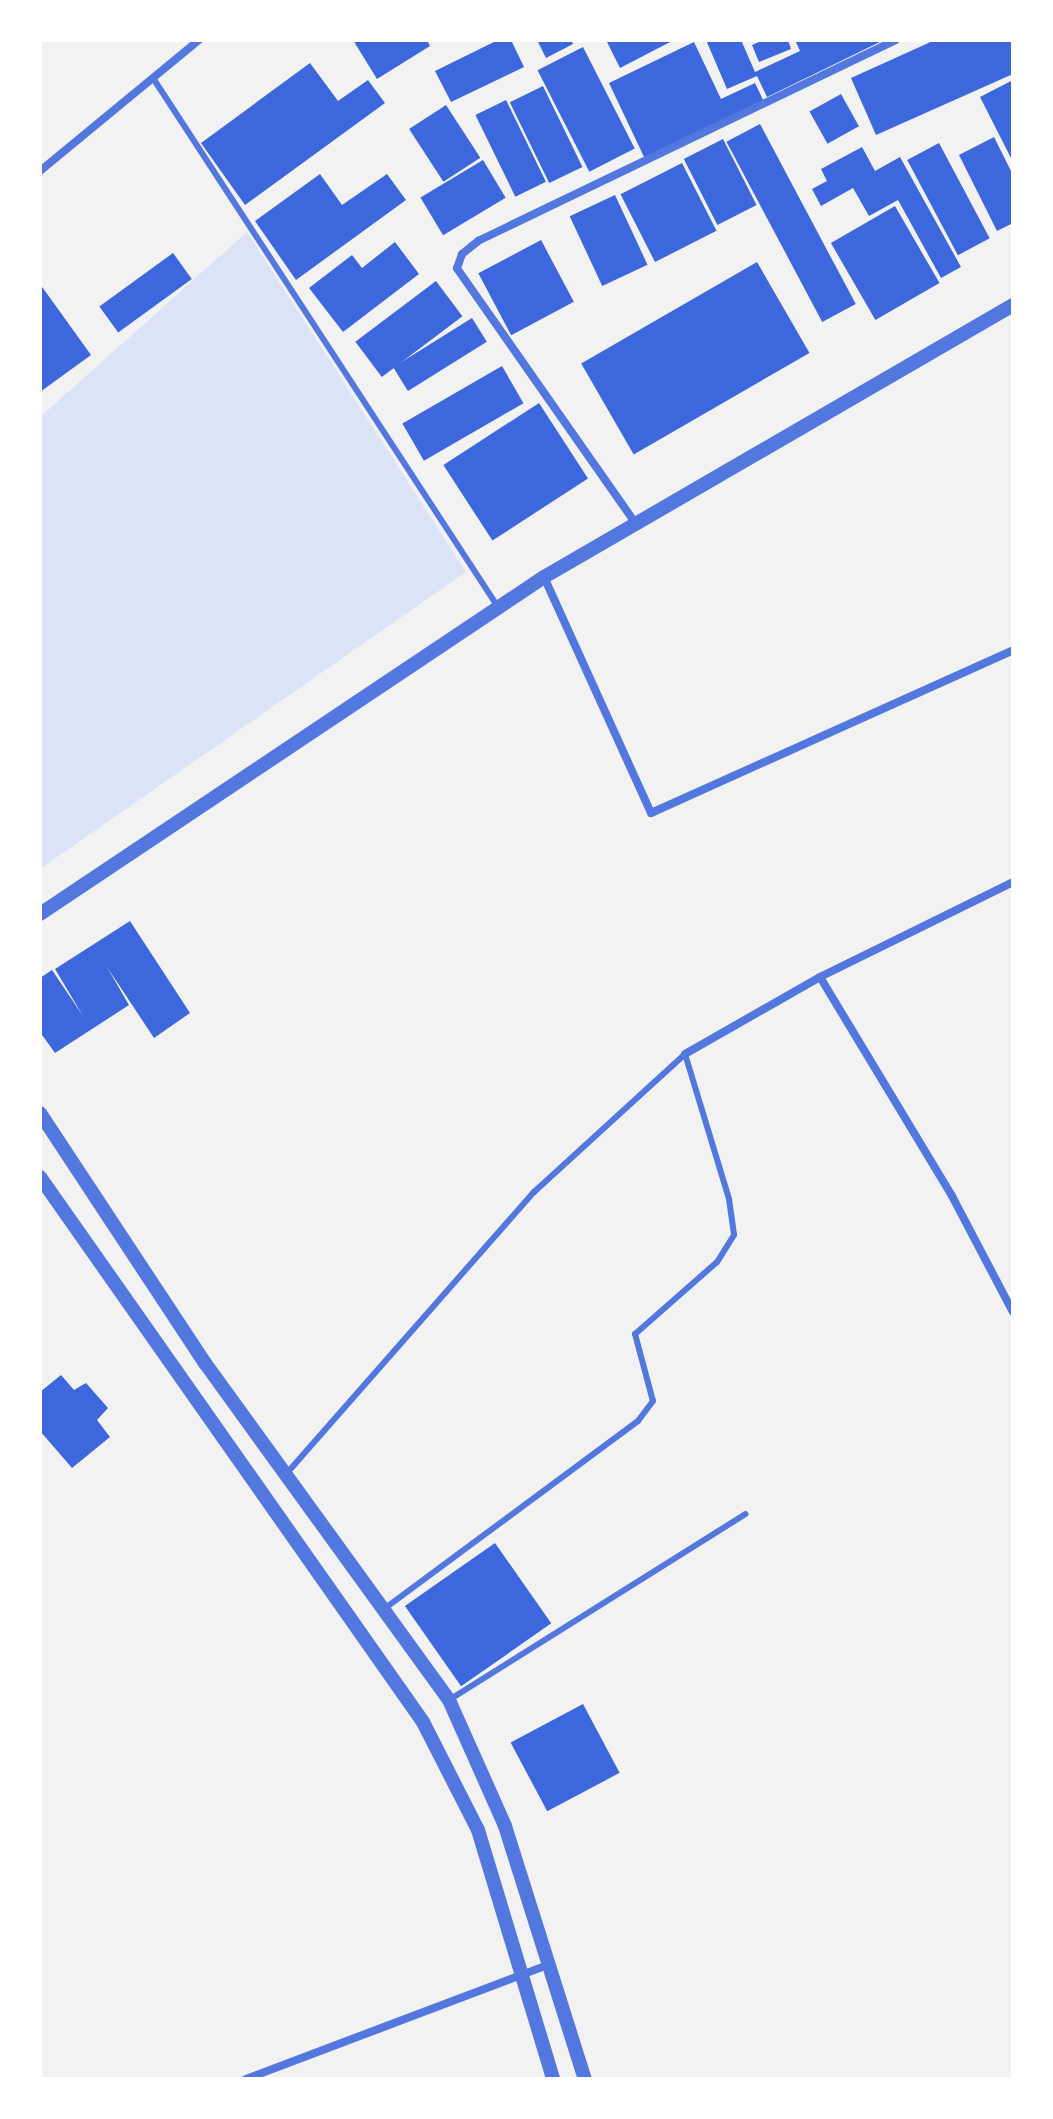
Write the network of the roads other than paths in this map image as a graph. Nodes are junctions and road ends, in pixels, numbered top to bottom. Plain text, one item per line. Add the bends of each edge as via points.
1 (199, 40) edge
2 (896, 40) edge
3 (153, 78) junction
4 (40, 171) edge
5 (1013, 305) edge
6 (636, 524) junction
7 (544, 577) junction
8 (498, 607) junction
9 (1013, 650) edge
10 (1013, 882) edge
11 (40, 914) edge
12 (820, 977) junction
13 (685, 1054) junction
14 (40, 1113) edge
15 (40, 1177) edge
16 (1013, 1312) edge
17 (285, 1475) junction
18 (745, 1514) dead end
19 (383, 1610) junction
20 (449, 1700) junction
21 (550, 1964) junction
22 (521, 1975) junction
23 (246, 2079) edge
24 (553, 2079) edge
25 (585, 2079) edge

1 - 3 street
2 - 6 street via 478,241 462,254 457,268
3 - 4 street
3 - 8 lane
5 - 6 street
6 - 7 street
7 - 8 street
7 - 9 street via 651,813
8 - 11 street
10 - 12 street
12 - 13 street
12 - 16 street via 952,1196
13 - 17 lane via 534,1192
13 - 19 lane via 729,1199 734,1235 717,1262 635,1334 653,1401 638,1421
14 - 17 street
15 - 22 street via 423,1722 478,1830
17 - 19 street
18 - 20 lane
19 - 20 street
20 - 21 street via 505,1826
21 - 22 street
21 - 25 street
22 - 23 street
22 - 24 street

